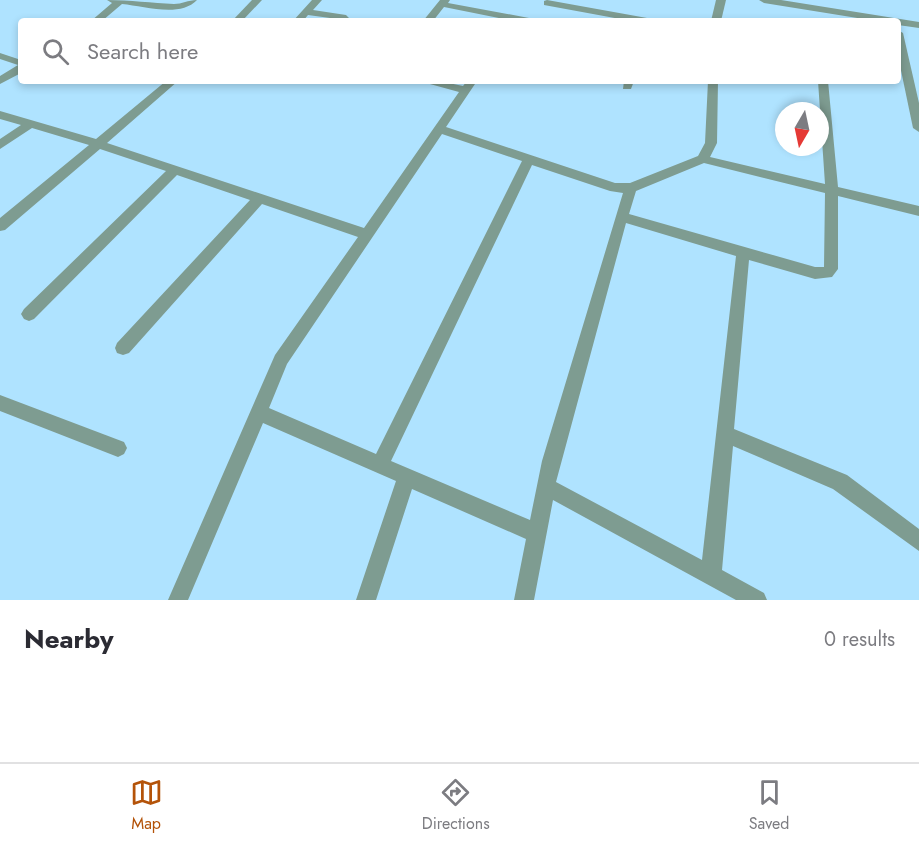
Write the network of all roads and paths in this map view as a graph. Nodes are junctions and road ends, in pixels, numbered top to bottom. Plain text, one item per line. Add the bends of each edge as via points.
1 (117, 0) edge
2 (192, 0) edge
3 (256, 0) edge
4 (317, 0) edge
5 (721, 0) edge
6 (764, 0) edge
7 (443, 2) edge
8 (816, 9) junction
9 (538, 11) edge
10 (306, 12) junction
11 (99, 18) edge
12 (240, 18) edge
13 (301, 18) edge
14 (344, 18) edge
15 (430, 18) edge
16 (614, 18) edge
17 (717, 18) edge
18 (818, 18) edge
19 (876, 18) edge
20 (901, 22) edge
21 (919, 25) edge
22 (901, 47) edge
23 (0, 56) edge
24 (18, 62) edge
25 (18, 70) edge
26 (0, 81) edge
27 (169, 84) edge
28 (451, 84) edge
29 (713, 84) edge
30 (823, 84) edge
31 (469, 86) edge
32 (0, 115) edge
33 (30, 124) junction
34 (919, 128) edge
35 (439, 129) junction
36 (99, 144) junction
37 (0, 145) edge
38 (529, 159) junction
39 (703, 159) junction
40 (175, 170) junction
41 (632, 188) junction
42 (832, 190) junction
43 (260, 198) junction
44 (919, 211) edge
45 (621, 217) junction
46 (0, 226) edge
47 (367, 234) junction
48 (743, 252) junction
49 (29, 314) dead end
50 (123, 348) dead end
51 (0, 403) edge
52 (258, 412) junction
53 (725, 434) junction
54 (118, 448) dead end
55 (380, 465) junction
56 (407, 477) junction
57 (545, 486) junction
58 (536, 533) junction
59 (919, 539) edge
60 (711, 575) junction
61 (178, 600) edge
62 (366, 600) edge
63 (524, 600) edge
64 (757, 600) edge

1 - 2 street via 177,7
1 - 11 street
3 - 12 street
4 - 10 street
5 - 17 street
6 - 8 street
7 - 9 street
7 - 15 street
8 - 18 street
8 - 19 street
9 - 16 street
10 - 13 street
10 - 14 street
20 - 21 street
22 - 34 street
23 - 24 street
25 - 26 street
27 - 36 street
28 - 31 street
29 - 39 street via 711,143
30 - 42 street
31 - 35 street
32 - 33 street
33 - 36 street
33 - 37 street
35 - 38 street
35 - 47 street
36 - 40 street
36 - 46 street
38 - 41 street via 615,188
38 - 55 street
39 - 41 street
39 - 42 street
40 - 43 street
40 - 49 street
41 - 45 street
42 - 44 street
42 - 48 street via 831,269 827,273
43 - 47 street
43 - 50 street
45 - 48 street
45 - 57 street
47 - 52 street via 281,360
48 - 53 street
51 - 54 street
52 - 55 street
52 - 61 street
53 - 59 street via 827,475
53 - 60 street
55 - 56 street
56 - 58 street
56 - 62 street
57 - 58 street
57 - 60 street
58 - 63 street
60 - 64 street

